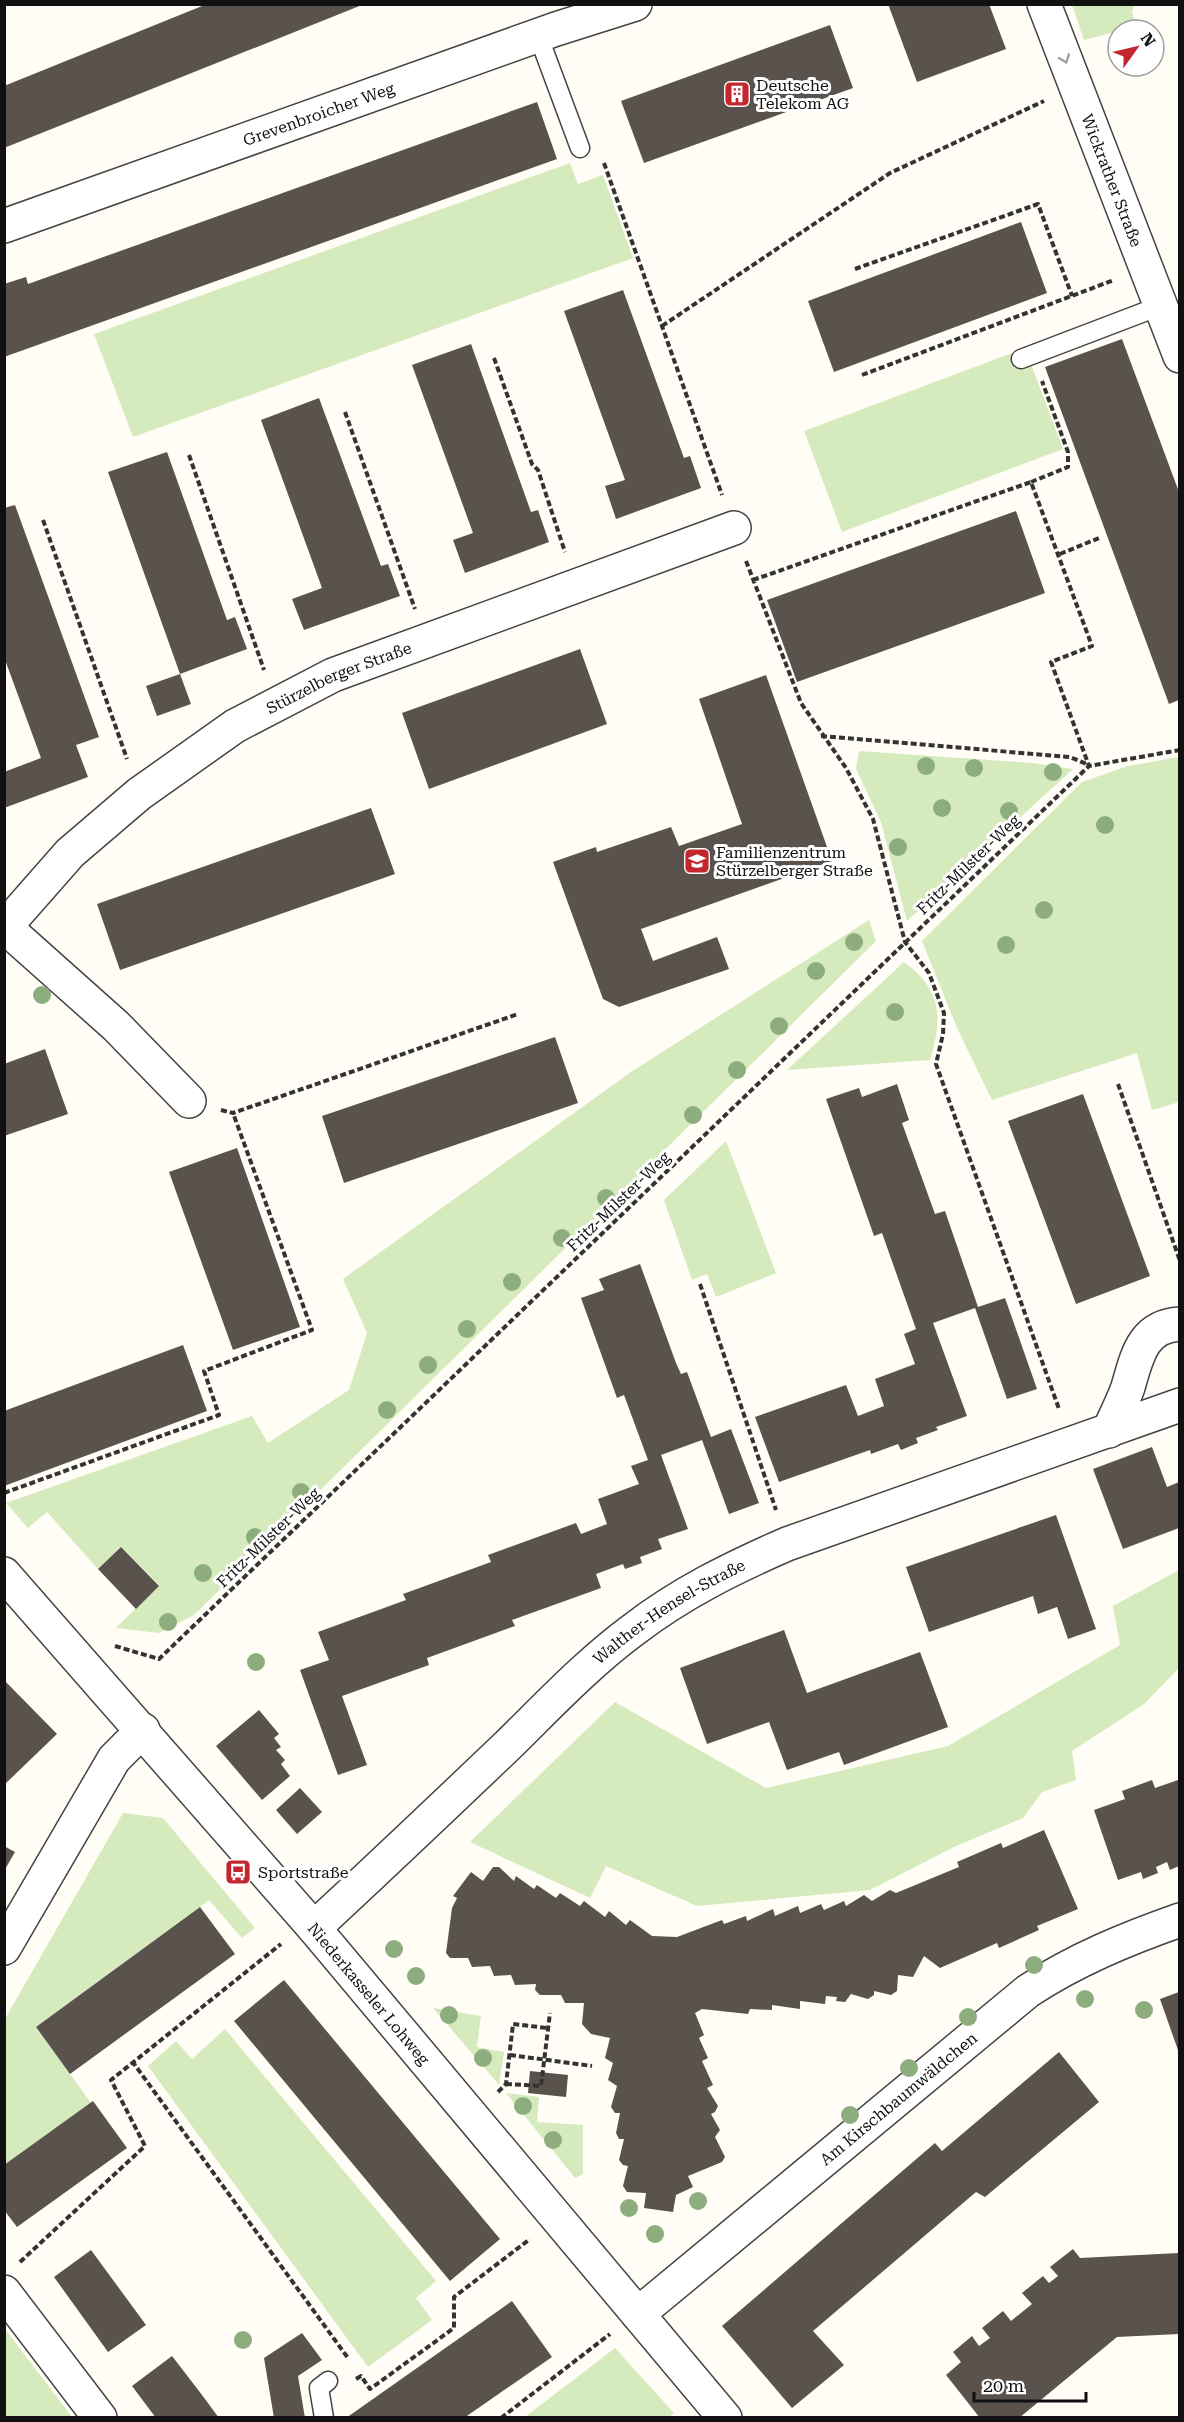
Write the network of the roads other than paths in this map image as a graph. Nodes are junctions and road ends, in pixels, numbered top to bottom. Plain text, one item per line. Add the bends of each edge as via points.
1 (635, 4) edge
2 (1044, 4) edge
3 (538, 35) junction
4 (580, 148) dead end
5 (4, 226) edge
6 (1160, 306) junction
7 (1179, 356) edge
8 (1021, 359) dead end
9 (734, 528) road end
10 (5, 928) edge
11 (189, 1101) road end
12 (1179, 1324) edge
13 (1179, 1405) edge
14 (1109, 1431) junction
15 (4, 1574) edge
16 (143, 1730) junction
17 (1179, 1920) edge
18 (314, 1928) junction
19 (4, 1948) edge
20 (9, 2279) edge
21 (638, 2314) junction
22 (328, 2381) road end
23 (726, 2417) edge
24 (100, 2418) edge
25 (324, 2418) edge

1 - 3 street, Grevenbroicher Weg
2 -> 6 street, Wickrather Straße
3 - 4 lane
3 - 5 street, Grevenbroicher Weg
6 - 7 street, Wickrather Straße
6 - 8 lane
9 - 10 street, Stürzelberger Straße via 333,675 236,726 139,794 70,853
10 - 11 street, Stürzelberger Straße via 116,1026
12 - 14 street via 1162,1326 1147,1336
13 - 14 street, Walther-Hensel-Straße
14 - 18 street, Walther-Hensel-Straße via 787,1544 725,1571 632,1630 584,1670
15 - 16 street, Niederkasseler Lohweg
16 - 18 street, Niederkasseler Lohweg
16 - 19 street via 114,1760
17 - 21 street, Am Kirschbaumwäldchen via 1078,1961 1028,1992
18 - 21 street, Niederkasseler Lohweg
20 - 24 street
21 - 23 street, Niederkasseler Lohweg
22 - 25 lane via 319,2388

